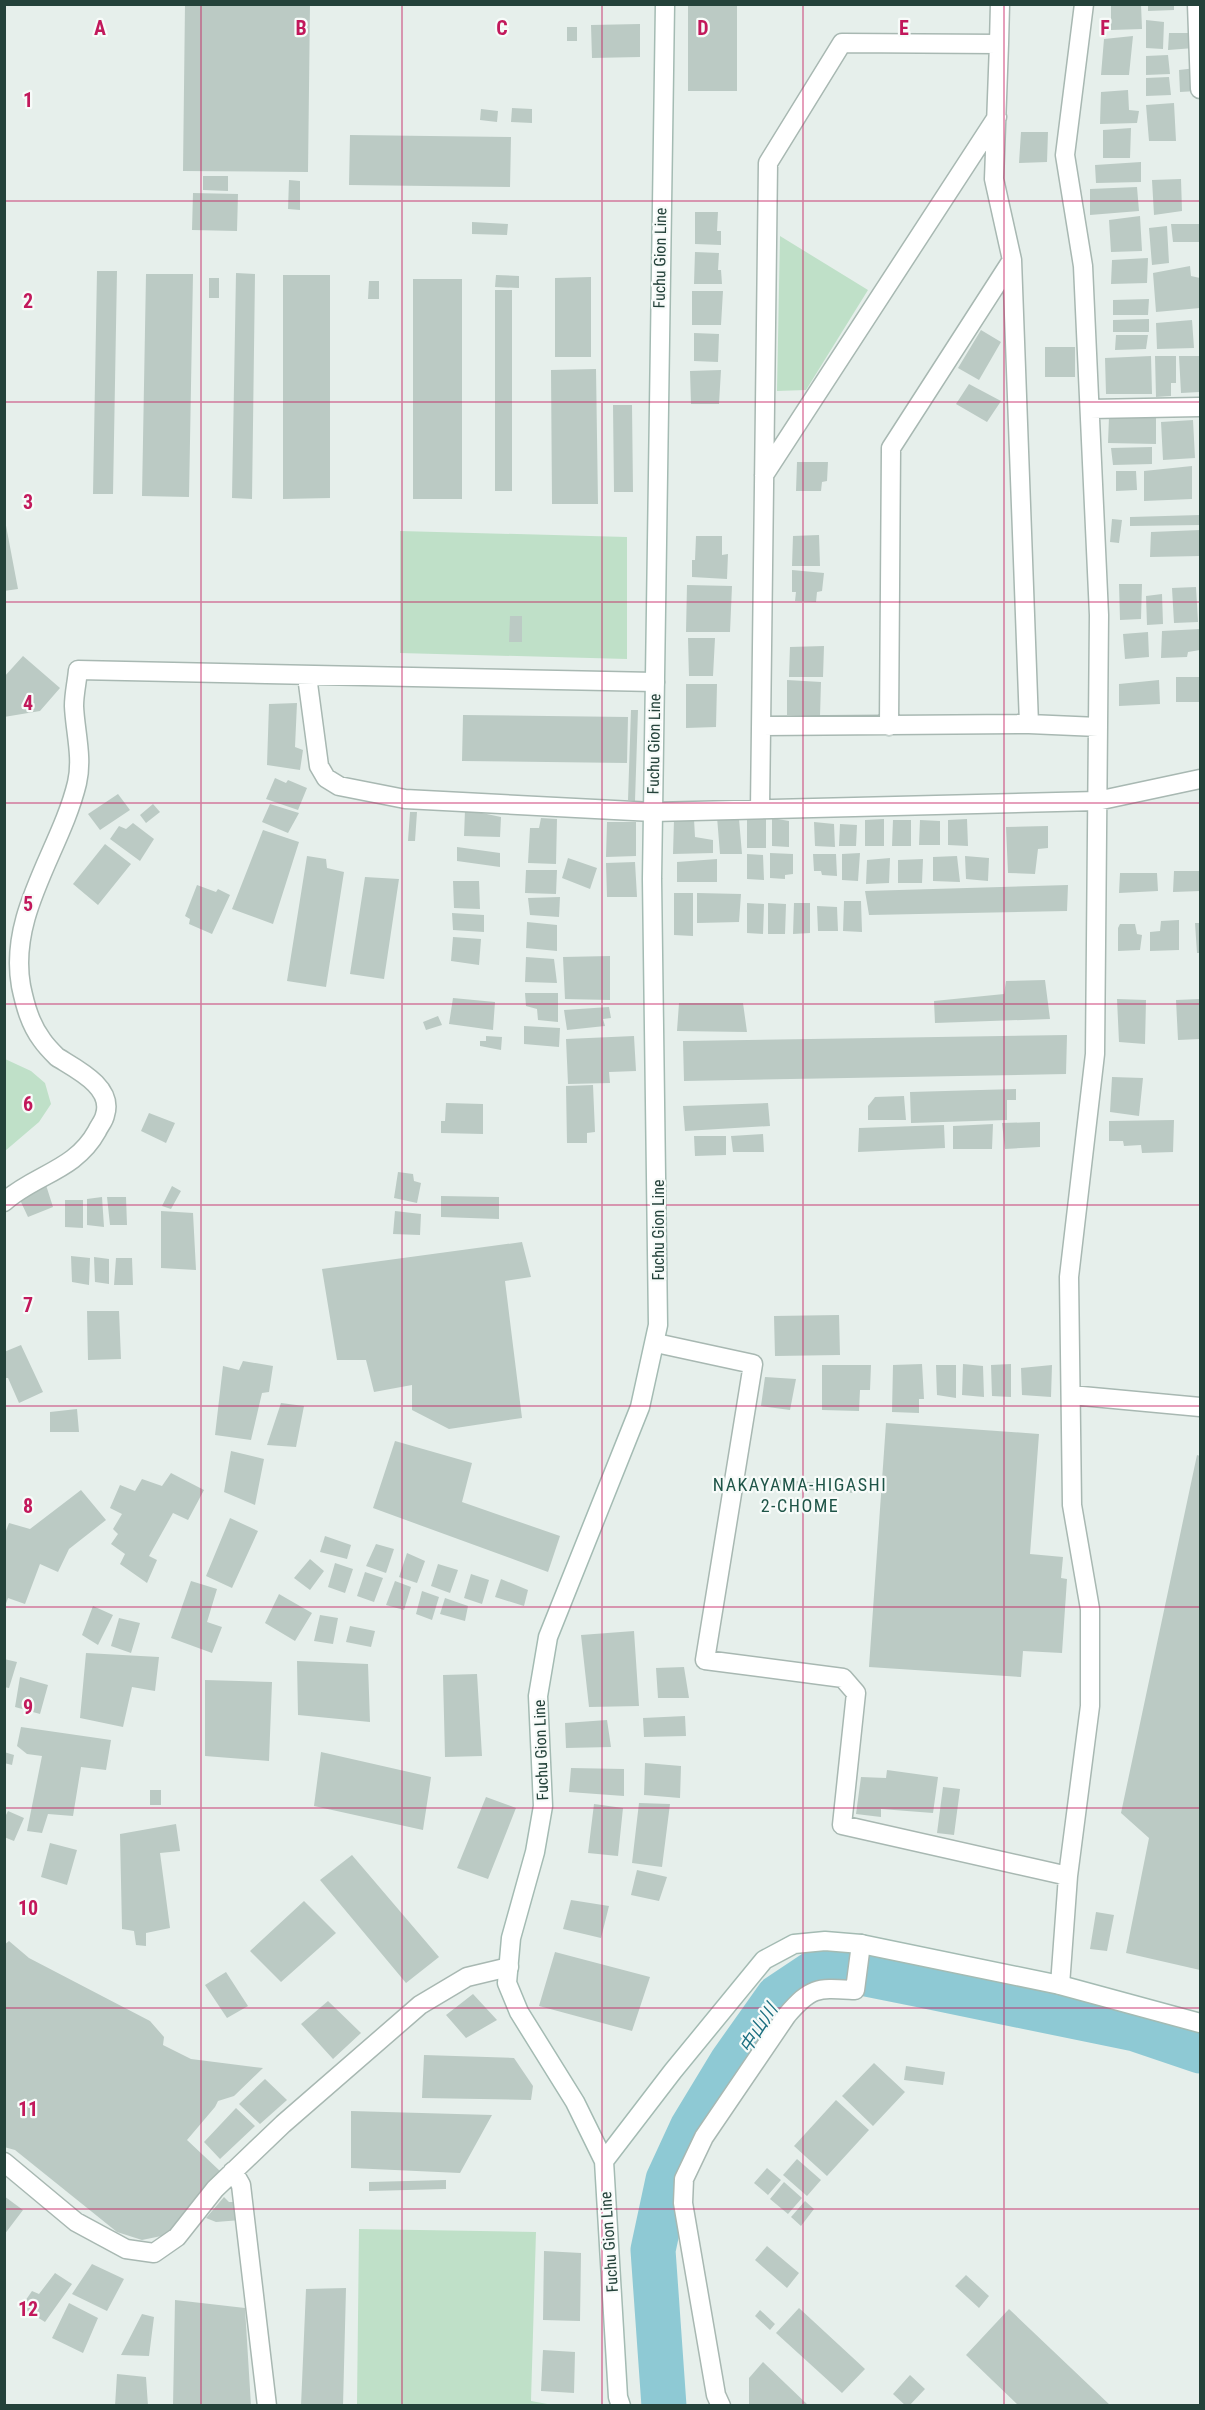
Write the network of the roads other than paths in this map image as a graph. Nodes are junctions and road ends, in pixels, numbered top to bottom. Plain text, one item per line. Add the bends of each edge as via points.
1 (665, 4) edge
2 (1000, 4) edge
3 (1084, 4) edge
4 (1197, 4) edge
5 (999, 44) junction
6 (1200, 89) edge
7 (998, 116) junction
8 (1012, 260) junction
9 (1200, 407) edge
10 (1090, 409) junction
11 (764, 475) junction
12 (307, 676) junction
13 (655, 682) junction
14 (1029, 724) junction
15 (761, 726) junction
16 (889, 726) junction
17 (1098, 727) junction
18 (1200, 779) edge
19 (1097, 801) junction
20 (760, 809) junction
21 (653, 812) junction
22 (4, 1202) edge
23 (656, 1343) junction
24 (1071, 1395) junction
25 (1200, 1407) edge
26 (1068, 1876) junction
27 (861, 1949) junction
28 (509, 1966) junction
29 (1060, 1985) junction
30 (1200, 2024) edge
31 (604, 2161) junction
32 (4, 2162) edge
33 (233, 2172) junction
34 (267, 2406) edge
35 (621, 2406) edge
36 (722, 2406) edge

1 - 13 street, Fuchu Gion Line
2 - 5 street
3 - 10 street via 1065,155 1083,266
4 - 6 street
5 - 7 street
5 - 11 street via 842,43 768,163
7 - 8 street via 994,179
7 - 11 street
8 - 14 street
8 - 16 street via 891,448
9 - 10 street
10 - 17 street via 1099,615
11 - 15 street
12 - 13 street
12 - 21 street via 319,766 339,786 405,799
12 - 22 street via 78,670 74,704 78,781 66,820 30,902 21,937 20,983 28,1017 41,1039 55,1055 94,1083 106,1100 106,1115 73,1161
13 - 21 street, Fuchu Gion Line
14 - 16 street
14 - 17 street
15 - 16 street
15 - 20 street
17 - 19 street
18 - 19 street
19 - 20 street
19 - 24 street via 1095,1054 1069,1277
20 - 21 street
21 - 23 street, Fuchu Gion Line
23 - 26 street via 753,1364 705,1660 843,1678 856,1693 842,1825
23 - 28 street, Fuchu Gion Line via 640,1407 548,1637 538,1696 543,1806 535,1852 511,1938
24 - 25 street
24 - 26 street via 1072,1504 1090,1609 1090,1706
26 - 29 street
27 - 29 street
27 - 31 street via 825,1941 794,1944 764,1960
27 - 36 street via 855,1990 824,1989 803,1996 704,2137 684,2179 683,2203 716,2395
28 - 31 street, Fuchu Gion Line via 507,1983 519,2012 576,2102
28 - 33 street via 467,1977 420,2005
29 - 30 street
31 - 35 street, Fuchu Gion Line
32 - 33 street via 76,2222 126,2248 154,2253 177,2237 214,2189
33 - 34 street via 241,2185

